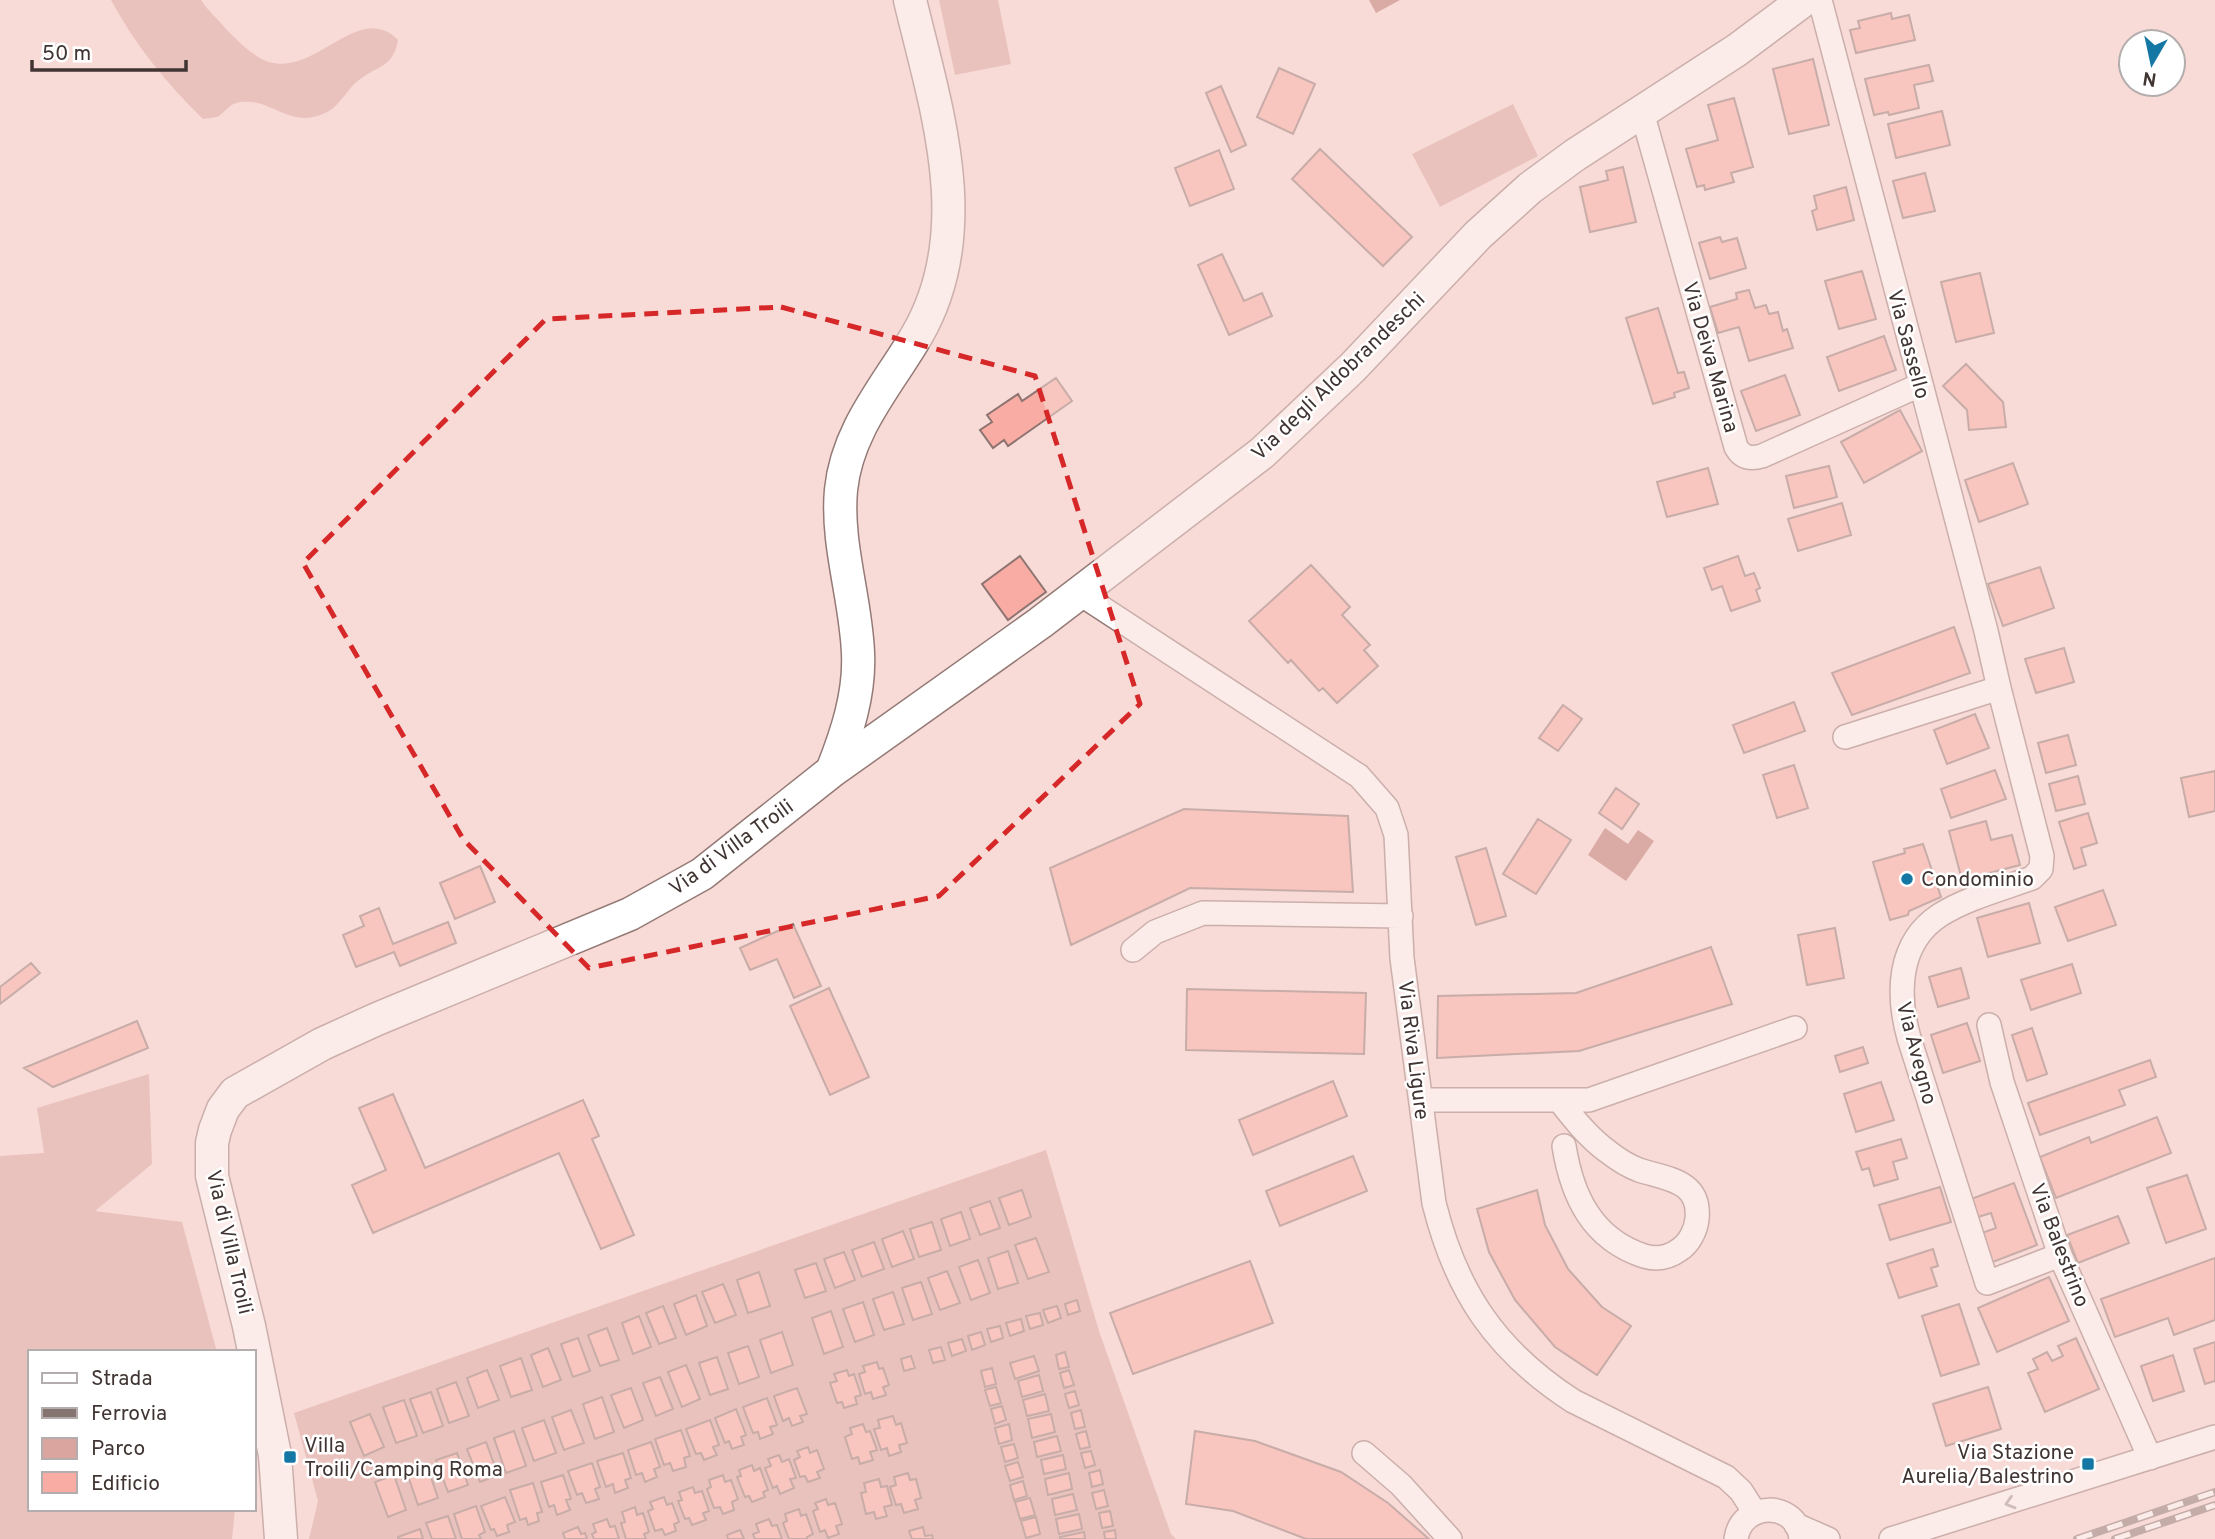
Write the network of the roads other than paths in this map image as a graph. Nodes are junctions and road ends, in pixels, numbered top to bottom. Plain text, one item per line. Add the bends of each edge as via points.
1 (909, 0) edge
2 (1804, 0) edge
3 (1820, 0) edge
4 (1642, 111) junction
5 (1920, 385) junction
6 (1079, 593) junction
7 (1999, 688) junction
8 (1845, 737) dead end
9 (832, 771) junction
10 (1401, 916) junction
11 (1133, 950) dead end
12 (1989, 1025) dead end
13 (1795, 1028) dead end
14 (1422, 1100) junction
15 (1559, 1100) junction
16 (1564, 1146) dead end
17 (2060, 1255) junction
18 (254, 1350) edge
19 (256, 1361) edge
20 (2215, 1437) edge
21 (1364, 1453) dead end
22 (2150, 1458) junction
23 (1755, 1513) junction
24 (1798, 1532) edge
25 (281, 1539) edge
26 (1450, 1539) edge
27 (1737, 1539) edge
28 (1828, 1539) edge
29 (1891, 1539) edge

1 - 9 street via 943,147 948,244 929,313 857,432 843,474 841,529 858,674 851,719
2 - 4 street, Via degli Aldobrandeschi
3 - 5 street, Via Sassello
4 - 5 street, Via Deiva Marina via 1740,453 1750,458 1762,456
4 - 6 street, Via degli Aldobrandeschi via 1522,195 1262,453
5 - 7 street, Via Sassello
6 - 9 street, Via degli Aldobrandeschi
6 - 10 street, Via Riva Ligure via 1370,786 1387,808 1396,835
7 - 8 street
7 - 17 street, Via Avegno via 2042,856 2041,869 2032,878 1952,909 1927,927 1905,963 1902,1006 1987,1283
9 - 18 street, Via di Villa Troili via 723,859 654,902 344,1034 258,1078 228,1100 212,1143 212,1176
10 - 11 street via 1203,913 1155,932
10 - 14 street, Via Riva Ligure via 1402,958
12 - 17 street, Via Balestrino via 2002,1082
13 - 15 street via 1589,1100
14 - 15 street
14 - 23 street, Via Riva Ligure via 1442,1236 1463,1286 1492,1330 1531,1371 1573,1401 1726,1477
15 - 16 street via 1605,1150 1636,1169 1676,1180 1690,1190 1698,1210 1696,1227 1683,1248 1667,1258 1650,1258 1609,1240 1591,1220 1569,1175
17 - 22 street, Via Balestrino
19 - 25 street, Via di Villa Troili via 275,1455
20 - 22 street
21 - 26 street via 1401,1485
22 -> 29 street
23 - 24 street via 1777,1510 1787,1515
23 - 27 street via 1741,1524
24 - 28 street

